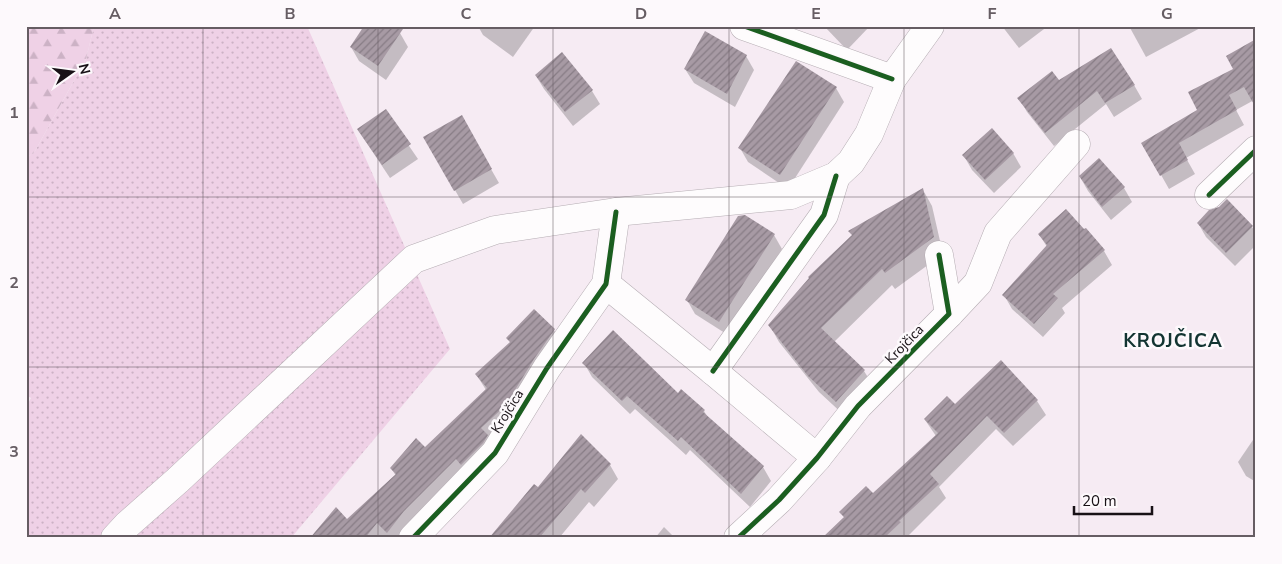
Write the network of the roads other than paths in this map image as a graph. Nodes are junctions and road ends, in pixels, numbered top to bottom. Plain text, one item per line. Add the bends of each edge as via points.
1 (744, 26) edge
2 (930, 26) edge
3 (892, 78) junction
4 (1076, 144) dead end
5 (1256, 150) edge
6 (836, 176) junction
7 (1210, 195) dead end
8 (616, 212) junction
9 (939, 255) dead end
10 (606, 284) junction
11 (949, 314) junction
12 (713, 371) junction
13 (817, 458) junction
14 (115, 538) edge
15 (413, 538) edge
16 (738, 538) edge

1 - 3 street
2 - 3 street
3 - 6 street via 869,134 851,162
4 - 11 street, Krojčica via 998,233 978,283
5 - 7 street
6 - 8 street via 791,195
6 - 12 street via 824,215
8 - 10 street, Krojčica
8 - 14 street via 495,230 414,259
9 - 11 street
10 - 12 street
10 - 15 street, Krojčica via 547,368 495,453
11 - 13 street, Krojčica via 858,406
12 - 13 street
13 - 16 street, Krojčica

